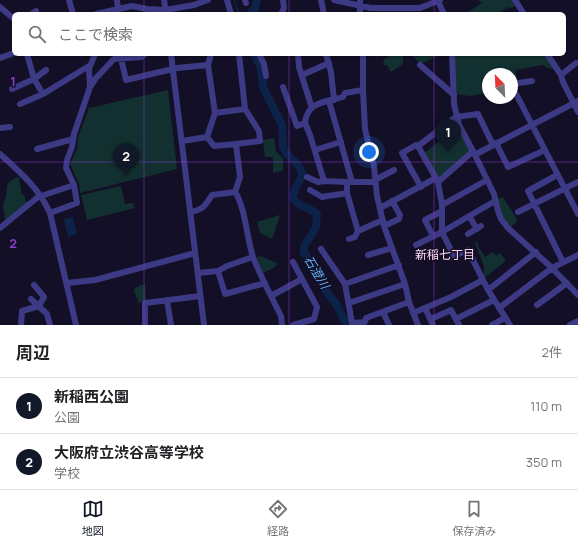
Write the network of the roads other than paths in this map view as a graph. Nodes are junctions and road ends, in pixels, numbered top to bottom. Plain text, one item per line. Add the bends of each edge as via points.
1 (69, 0) edge
2 (117, 0) edge
3 (164, 0) edge
4 (208, 0) edge
5 (227, 0) edge
6 (283, 0) edge
7 (321, 0) edge
8 (334, 0) edge
9 (439, 0) edge
10 (515, 0) edge
11 (133, 3) edge
12 (360, 3) edge
13 (0, 6) edge
14 (118, 8) junction
15 (72, 12) edge
16 (109, 12) edge
17 (166, 12) edge
18 (230, 12) edge
19 (283, 12) edge
20 (324, 12) edge
21 (443, 12) edge
22 (523, 12) edge
23 (12, 18) edge
24 (12, 54) edge
25 (28, 56) edge
26 (93, 56) edge
27 (142, 56) edge
28 (171, 56) edge
29 (210, 56) edge
30 (239, 56) edge
31 (261, 56) edge
32 (298, 56) edge
33 (327, 56) edge
34 (363, 56) edge
35 (452, 56) edge
36 (548, 56) edge
37 (0, 58) edge
38 (121, 58) junction
39 (329, 63) junction
40 (576, 63) dead end
41 (208, 65) junction
42 (420, 65) dead end
43 (89, 66) junction
44 (173, 69) junction
45 (46, 70) dead end
46 (302, 75) junction
47 (561, 75) junction
48 (266, 76) dead end
49 (34, 79) junction
50 (532, 82) dead end
51 (518, 84) edge
52 (90, 87) junction
53 (283, 87) dead end
54 (12, 89) dead end
55 (363, 90) junction
56 (43, 94) junction
57 (454, 95) junction
58 (518, 97) edge
59 (332, 100) junction
60 (576, 102) edge
61 (20, 104) dead end
62 (312, 108) junction
63 (246, 109) junction
64 (578, 112) edge
65 (215, 113) junction
66 (456, 117) junction
67 (305, 123) junction
68 (532, 125) junction
69 (10, 127) dead end
70 (0, 128) edge
71 (207, 137) junction
72 (73, 139) junction
73 (182, 141) junction
74 (341, 142) junction
75 (236, 144) junction
76 (494, 144) junction
77 (418, 146) junction
78 (37, 149) dead end
79 (315, 150) junction
80 (545, 150) junction
81 (474, 153) junction
82 (0, 154) edge
83 (394, 170) dead end
84 (557, 175) junction
85 (308, 177) dead end
86 (324, 180) junction
87 (437, 180) junction
88 (487, 180) junction
89 (375, 181) junction
90 (349, 182) junction
91 (578, 182) edge
92 (74, 184) junction
93 (421, 186) junction
94 (564, 189) junction
95 (310, 190) dead end
96 (235, 192) junction
97 (347, 193) junction
98 (41, 196) junction
99 (392, 201) junction
100 (496, 201) junction
101 (534, 204) junction
102 (380, 208) junction
103 (442, 208) junction
104 (190, 212) junction
105 (518, 212) dead end
106 (50, 213) junction
107 (578, 214) edge
108 (469, 216) junction
109 (384, 223) junction
110 (0, 228) edge
111 (358, 231) junction
112 (442, 232) junction
113 (468, 234) dead end
114 (433, 236) junction
115 (349, 239) dead end
116 (416, 245) dead end
117 (392, 248) junction
118 (321, 250) dead end
119 (536, 252) junction
120 (195, 253) junction
121 (368, 255) dead end
122 (578, 255) edge
123 (253, 257) junction
124 (293, 262) dead end
125 (564, 262) junction
126 (398, 265) junction
127 (552, 268) junction
128 (218, 271) junction
129 (198, 273) junction
130 (302, 280) junction
131 (483, 280) junction
132 (67, 283) junction
133 (567, 283) junction
134 (265, 284) junction
135 (345, 284) junction
136 (405, 284) junction
137 (34, 285) dead end
138 (488, 290) junction
139 (578, 295) edge
140 (200, 296) junction
141 (271, 296) junction
142 (31, 299) dead end
143 (167, 300) junction
144 (494, 300) junction
145 (349, 302) junction
146 (409, 302) junction
147 (537, 305) dead end
148 (39, 306) junction
149 (425, 308) junction
150 (499, 308) junction
151 (383, 312) junction
152 (413, 313) junction
153 (505, 318) junction
154 (578, 321) edge
155 (432, 322) edge
156 (457, 322) edge
157 (50, 324) edge
158 (352, 324) edge
159 (22, 325) edge
160 (42, 325) edge
161 (76, 325) edge
162 (145, 325) edge
163 (170, 325) edge
164 (204, 325) edge
165 (282, 325) edge
166 (293, 325) edge
167 (389, 325) edge
168 (418, 325) edge
169 (492, 325) edge
170 (510, 325) edge
171 (570, 325) edge

1 - 15 street
2 - 14 street
3 - 17 street
4 - 17 street
5 - 18 street
6 - 19 street
7 - 20 street
8 - 12 street
9 - 12 street via 420,8 371,8
9 - 21 street
10 - 22 street
11 - 14 street
11 - 17 street via 147,9
13 - 23 street
14 - 16 street
24 - 37 street
25 - 49 street
26 - 43 street
27 - 38 street
28 - 44 street
29 - 41 street
30 - 63 street
31 - 48 street
32 - 46 street
33 - 39 street
34 - 55 street
35 - 57 street
36 - 47 street
38 - 44 street via 126,80
38 - 52 street via 114,59
39 - 46 street
39 - 59 street
40 - 47 street
41 - 44 street
41 - 65 street
42 - 57 street
43 - 52 street
43 - 56 street
44 - 73 street
45 - 49 street
46 - 62 street
47 - 60 street
49 - 54 street
49 - 56 street
50 - 51 street
52 - 72 street
53 - 67 street via 297,126
55 - 59 street via 345,93 343,97
55 - 89 street via 365,129
56 - 61 street
57 - 66 street
58 - 68 street
59 - 62 street via 320,102
59 - 74 street
60 - 64 street
60 - 68 street
62 - 67 street via 306,116
63 - 65 street
63 - 75 street via 259,132 260,141
65 - 71 street
66 - 76 street via 478,114
66 - 77 street
66 - 81 street
67 - 79 street
68 - 76 street
68 - 80 street
69 - 70 street
71 - 73 street
71 - 75 street via 214,146
72 - 78 street
72 - 92 street via 66,168
73 - 104 street
74 - 79 street
74 - 90 street
75 - 96 street via 240,177
76 - 80 street via 508,167
76 - 81 street
77 - 87 street
77 - 93 street via 402,153
79 - 86 street
80 - 84 street
81 - 87 street
81 - 88 street
82 - 98 street via 30,181
83 - 89 street
84 - 94 street
84 - 101 street via 528,191
85 - 86 street via 318,182
86 - 90 street
87 - 93 street
87 - 103 street
88 - 100 street
88 - 103 street
89 - 90 street
89 - 102 street
90 - 97 street
91 - 94 street
92 - 98 street
92 - 106 street via 77,203
93 - 99 street
94 - 101 street
94 - 107 street
95 - 97 street via 322,198
96 - 104 street via 212,195 204,207
96 - 123 street via 239,198
97 - 111 street
98 - 106 street
98 - 110 street
99 - 102 street
99 - 109 street via 400,215 399,218
100 - 108 street
100 - 119 street via 498,211 508,228
101 - 105 street
101 - 125 street
102 - 109 street
103 - 112 street
103 - 114 street via 425,220
104 - 120 street
106 - 132 street
108 - 112 street
108 - 113 street via 479,228
109 - 111 street
109 - 117 street
111 - 115 street via 355,237
112 - 114 street
112 - 131 street via 454,256 468,250
114 - 116 street
117 - 121 street
117 - 126 street
118 - 135 street
119 - 127 street
119 - 138 street
120 - 129 street
120 - 132 street via 95,280
122 - 125 street
123 - 128 street
123 - 134 street
124 - 130 street
125 - 127 street
126 - 135 street
126 - 136 street
127 - 133 street
127 - 150 street
128 - 129 street
128 - 134 street via 225,294
129 - 140 street
130 - 141 street
130 - 166 street via 317,307 314,319
131 - 138 street
131 - 149 street
132 - 161 street
133 - 139 street
133 - 147 street via 548,301
134 - 141 street
135 - 145 street
136 - 145 street
136 - 146 street
137 - 148 street via 44,297
138 - 144 street
140 - 143 street
140 - 164 street
141 - 165 street
142 - 148 street
143 - 162 street via 145,304
143 - 163 street
144 - 150 street
144 - 156 street
145 - 158 street
146 - 151 street
146 - 152 street
148 - 157 street via 47,314
148 - 159 street via 22,311
149 - 152 street
149 - 155 street
150 - 153 street
151 - 158 street via 366,318 365,322
151 - 167 street
152 - 168 street
153 - 169 street
153 - 170 street
154 - 171 street
155 - 156 street via 451,310
157 - 160 street

